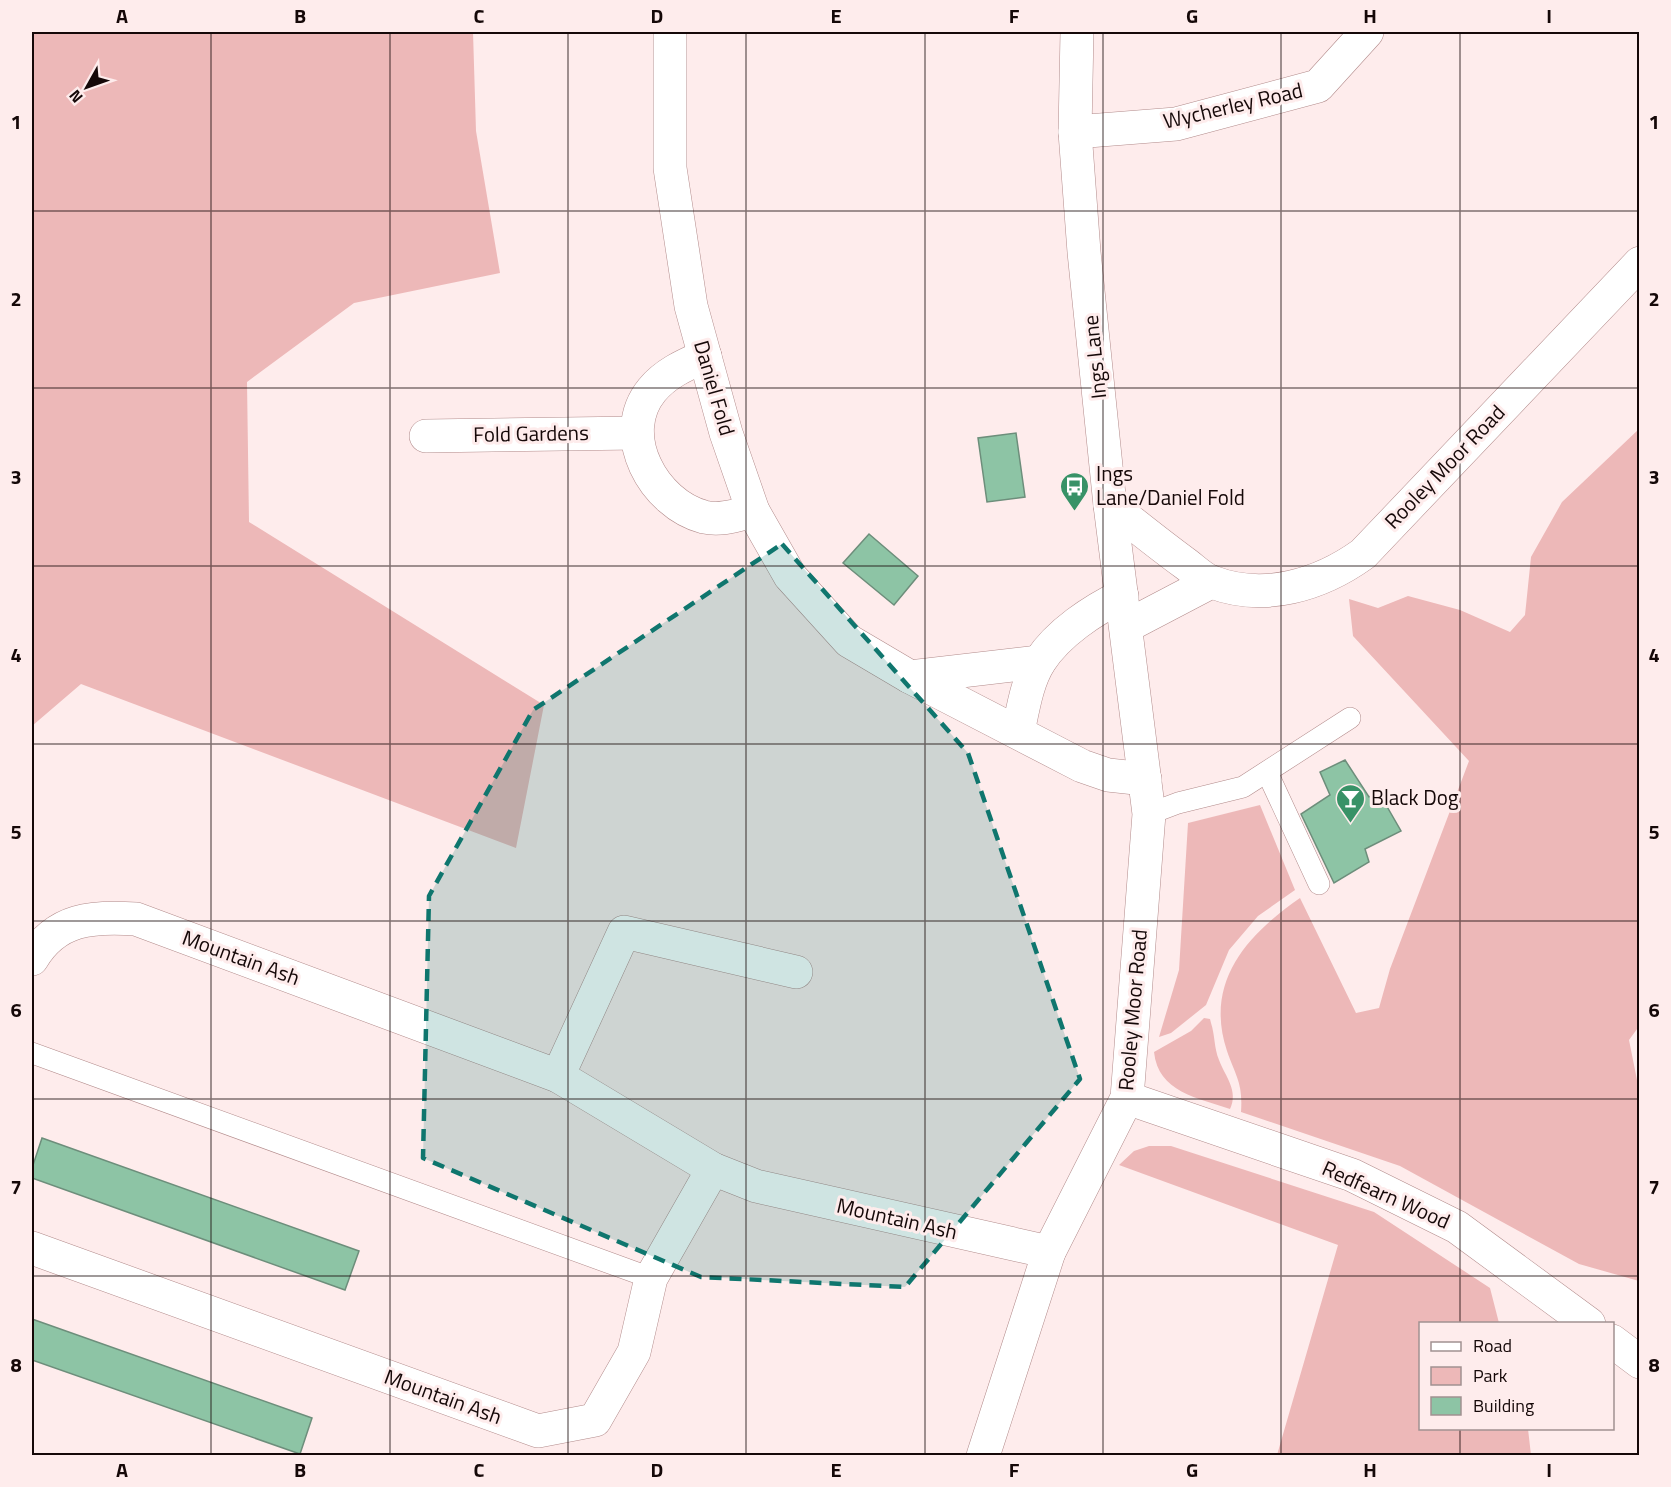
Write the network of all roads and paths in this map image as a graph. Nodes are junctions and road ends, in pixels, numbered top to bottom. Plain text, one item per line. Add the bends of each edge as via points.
1 (670, 32) edge
2 (1077, 32) edge
3 (1367, 32) edge
4 (1075, 132) junction
5 (1640, 263) edge
6 (705, 356) junction
7 (637, 433) junction
8 (426, 436) dead end
9 (1110, 505) junction
10 (753, 511) junction
11 (1211, 582) junction
12 (1125, 611) junction
13 (1039, 662) junction
14 (910, 677) junction
15 (1132, 681) joint
16 (1350, 718) dead end
17 (1018, 732) junction
18 (1267, 772) junction
19 (1145, 779) junction
20 (1149, 814) junction
21 (1319, 884) dead end
22 (32, 959) edge
23 (796, 972) dead end
24 (32, 1053) edge
25 (558, 1076) junction
26 (1127, 1098) junction
27 (713, 1169) junction
28 (32, 1248) edge
29 (1049, 1252) junction
30 (651, 1278) junction
31 (1587, 1322) edge
32 (1614, 1342) edge
33 (1640, 1362) edge
34 (984, 1455) edge

1 - 6 street, Daniel Fold via 670,168 691,306
2 - 4 street, Ings Lane
3 - 4 street, Wycherley Road via 1318,86 1176,124
4 - 9 street, Ings Lane
5 - 11 street, Rooley Moor Road via 1354,560 1338,572 1287,589 1234,588
6 - 7 street via 669,373 651,391 640,410
6 - 10 street, Daniel Fold
7 - 8 street, Fold Gardens
7 - 10 street via 648,470 672,502 686,511 718,519
9 - 11 street, Rooley Moor Road
9 - 12 street, Ings Lane
10 - 14 street, Daniel Fold via 790,576 849,641
11 - 12 street
12 - 13 street via 1103,606 1074,627
12 - 15 street, Ings Lane
13 - 14 street
13 - 17 street
14 - 17 street, Daniel Fold
15 - 19 street, Rooley Moor Road
16 - 18 lane
17 - 19 street, Daniel Fold via 1082,766 1108,775
18 - 20 lane via 1243,788
18 - 21 lane
19 - 20 street, Rooley Moor Road
20 - 26 street, Rooley Moor Road
22 - 25 street, Mountain Ash via 39,946 77,921 136,919
23 - 25 street via 624,932
24 - 30 lane
25 - 27 street, Mountain Ash
26 - 29 street, Rooley Moor Road
26 - 31 street, Redfearn Wood via 1352,1175 1457,1227
27 - 29 street, Mountain Ash via 766,1189
27 - 30 street, Mountain Ash
28 - 30 street, Mountain Ash via 538,1431 595,1420 634,1352
29 - 34 street, Rooley Moor Road
32 - 33 street

